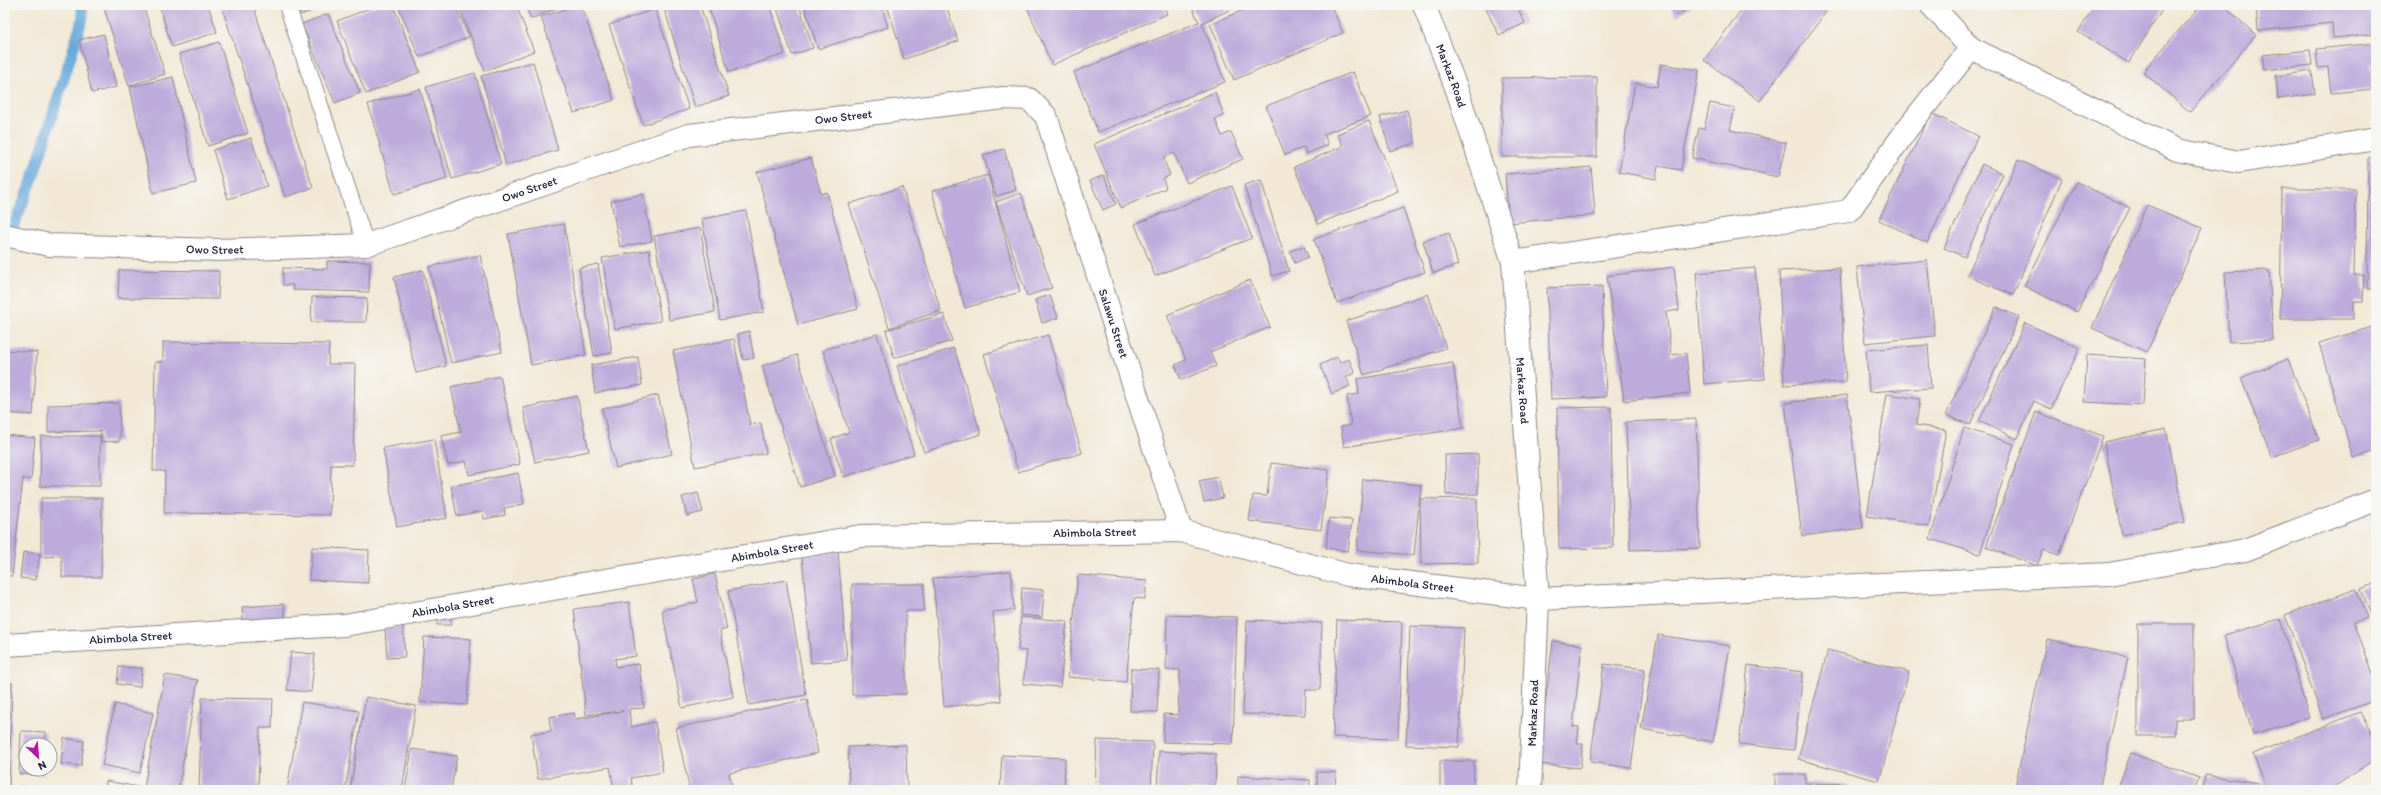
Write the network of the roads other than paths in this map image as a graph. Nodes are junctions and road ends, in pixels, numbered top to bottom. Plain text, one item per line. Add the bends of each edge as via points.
1 (287, 5) edge
2 (1424, 5) edge
3 (1931, 5) edge
4 (1971, 48) junction
5 (1046, 116) joint
6 (2376, 139) edge
7 (5, 235) edge
8 (366, 245) junction
9 (1513, 262) junction
10 (2376, 500) edge
11 (1181, 532) junction
12 (1538, 599) junction
13 (5, 645) edge
14 (1530, 790) edge

1 - 8 lane
2 - 9 street, Markaz Road via 1457,90
3 - 4 street
4 - 6 street via 2177,150 2239,162
4 - 9 street via 1910,125 1849,211
5 - 8 street, Owo Street via 1029,99 1004,98 689,135
5 - 11 street, Salawu Street
7 - 8 street, Owo Street via 49,245 219,250
9 - 12 street, Markaz Road
10 - 12 street, Abimbola Street via 2245,550 2109,574
11 - 12 street, Abimbola Street via 1348,575
11 - 13 street, Abimbola Street via 861,536 344,626
12 - 14 street, Markaz Road

